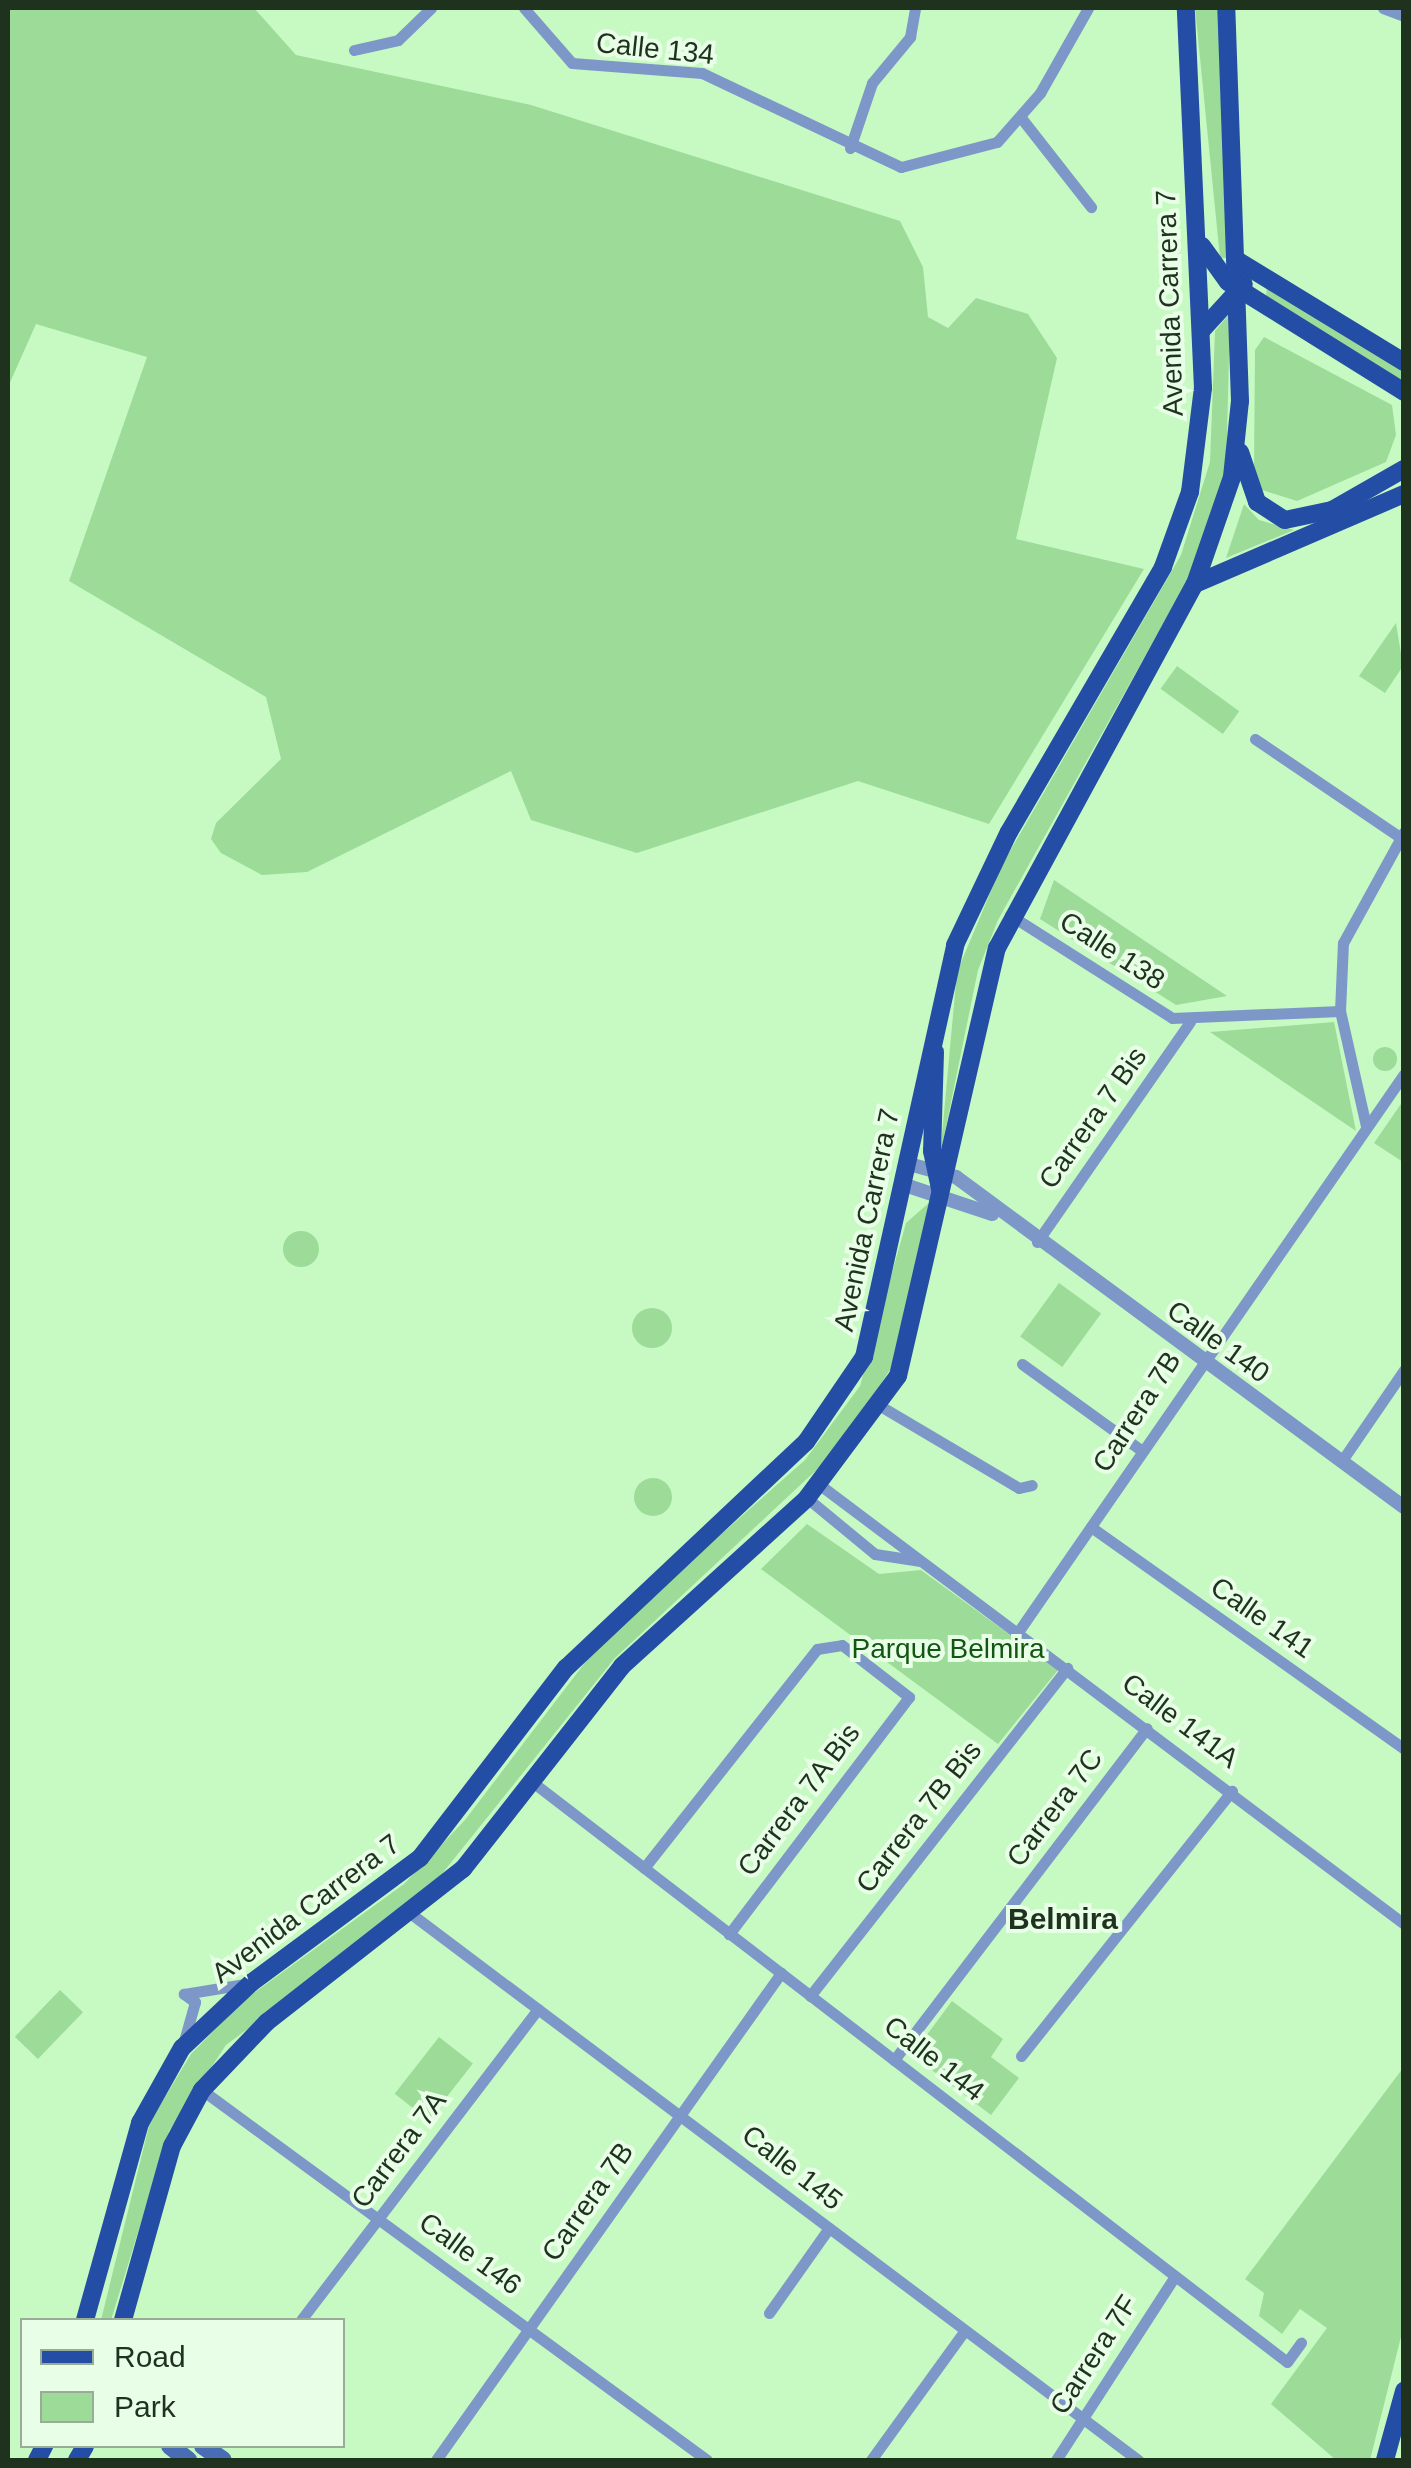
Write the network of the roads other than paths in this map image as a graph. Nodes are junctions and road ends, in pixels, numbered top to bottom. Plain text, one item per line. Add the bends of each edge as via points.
1 (414, 8) edge
2 (431, 8) edge
3 (524, 8) edge
4 (1088, 8) edge
5 (1186, 8) edge
6 (1226, 8) edge
7 (1384, 8) edge
8 (911, 9) edge
9 (1404, 16) edge
10 (420, 21) junction
11 (354, 50) dead end
12 (1022, 119) junction
13 (850, 148) junction
14 (1091, 207) dead end
15 (1197, 231) junction
16 (1236, 258) junction
17 (1263, 276) junction
18 (1237, 288) junction
19 (1201, 331) junction
20 (1404, 362) edge
21 (1404, 392) edge
22 (1238, 443) junction
23 (1404, 469) edge
24 (1404, 494) edge
25 (1195, 584) junction
26 (1255, 738) dead end
27 (1402, 834) edge
28 (1010, 916) junction
29 (1340, 1010) junction
30 (1190, 1022) junction
31 (933, 1039) junction
32 (1404, 1074) edge
33 (1366, 1126) junction
34 (909, 1164) junction
35 (941, 1171) junction
36 (905, 1185) junction
37 (942, 1194) junction
38 (1002, 1218) junction
39 (1037, 1242) junction
40 (1201, 1361) junction
41 (1022, 1364) dead end
42 (1404, 1370) edge
43 (882, 1407) junction
44 (1142, 1450) junction
45 (1341, 1462) junction
46 (1032, 1485) dead end
47 (814, 1492) junction
48 (1404, 1508) edge
49 (1091, 1527) junction
50 (924, 1561) junction
51 (1018, 1632) junction
52 (1067, 1668) junction
53 (1147, 1728) junction
54 (1404, 1749) edge
55 (531, 1782) junction
56 (1232, 1791) junction
57 (644, 1868) junction
58 (414, 1916) junction
59 (1404, 1924) edge
60 (729, 1934) junction
61 (781, 1973) junction
62 (251, 1983) junction
63 (810, 1996) junction
64 (538, 2010) junction
65 (182, 2048) junction
66 (1021, 2056) dead end
67 (894, 2060) junction
68 (202, 2090) junction
69 (681, 2113) junction
70 (378, 2218) junction
71 (828, 2228) junction
72 (1175, 2276) junction
73 (769, 2313) dead end
74 (86, 2318) edge
75 (124, 2318) edge
76 (302, 2318) edge
77 (530, 2328) junction
78 (965, 2330) junction
79 (1301, 2343) dead end
80 (1404, 2390) edge
81 (1082, 2418) junction
82 (436, 2460) edge
83 (707, 2460) edge
84 (871, 2460) edge
85 (1056, 2460) edge
86 (1138, 2460) edge
87 (1386, 2460) edge

1 - 10 street
2 - 10 street
3 - 13 street, Calle 134 via 572,63 702,73
4 - 12 street
5 - 15 main road, Avenida Carrera 7
6 - 16 main road
7 - 9 street
8 - 13 street via 910,37 872,83
10 - 11 street via 382,48
12 - 13 street, Calle 134 via 997,142 940,163 901,166
12 - 14 street
15 - 18 main road via 1211,266
15 - 19 main road, Avenida Carrera 7
16 - 17 main road
16 - 18 main road
17 - 18 main road
17 - 20 main road
18 - 19 main road
18 - 21 main road
18 - 22 main road
19 - 31 main road, Avenida Carrera 7 via 1202,424 1176,538 978,892 947,969
22 - 23 main road via 1257,502 1285,520 1332,510
22 - 25 main road
24 - 25 main road
25 - 28 main road
26 - 27 street
27 - 29 street via 1350,919
28 - 30 street, Calle 138
28 - 35 main road via 981,1000
29 - 30 street
29 - 33 street
30 - 39 street, Carrera 7 Bis
31 - 34 main road, Avenida Carrera 7
31 - 35 main road
32 - 33 street, Carrera 7B
33 - 40 street, Carrera 7B
34 - 35 street, Calle 140
34 - 36 main road, Avenida Carrera 7
35 - 37 main road
35 - 38 street, Calle 140
36 - 37 street, Calle 140
36 - 62 main road, Avenida Carrera 7 via 874,1332 806,1442 606,1625 420,1858
37 - 38 street, Calle 140
37 - 43 main road via 912,1338
38 - 39 street, Calle 140
39 - 40 street, Calle 140
40 - 44 street, Carrera 7B
40 - 45 street, Calle 140
41 - 44 street
42 - 45 street
43 - 46 street via 1019,1488
43 - 47 main road
44 - 49 street, Carrera 7B
45 - 48 street, Calle 140
47 - 50 street, Calle 141A
47 - 50 street, Calle 141A via 876,1554
47 - 55 main road via 658,1627
49 - 51 street, Carrera 7B
49 - 54 street, Calle 141
50 - 51 street, Calle 141A
51 - 52 street, Calle 141A
52 - 53 street, Calle 141A
52 - 63 street, Carrera 7B Bis
53 - 56 street, Calle 141A
53 - 67 street, Carrera 7C
55 - 57 street, Calle 144
55 - 58 main road
56 - 59 street, Calle 141A
56 - 66 street
57 - 60 street, Calle 144
57 - 60 street, Carrera 7A Bis via 828,1642 910,1697
58 - 64 street, Calle 145
58 - 68 main road via 267,2022
60 - 61 street, Calle 144
61 - 63 street, Calle 144
61 - 69 street, Carrera 7B
62 - 65 main road, Avenida Carrera 7
62 - 65 street via 184,1994 195,2002
63 - 67 street, Calle 144
64 - 69 street, Calle 145
64 - 70 street, Carrera 7A
65 - 74 main road, Avenida Carrera 7 via 140,2123
67 - 72 street, Calle 144
68 - 70 street, Calle 146
68 - 75 main road via 173,2144
69 - 71 street, Calle 145
69 - 77 street, Carrera 7B
70 - 76 street, Carrera 7A
70 - 77 street, Calle 146
71 - 73 street
71 - 78 street, Calle 145
72 - 79 street, Calle 144 via 1287,2362
72 - 81 street, Carrera 7F
77 - 82 street, Carrera 7B
77 - 83 street, Calle 146
78 - 81 street, Calle 145
78 - 84 street
80 - 87 main road
81 - 85 street, Carrera 7F
81 - 86 street, Calle 145

